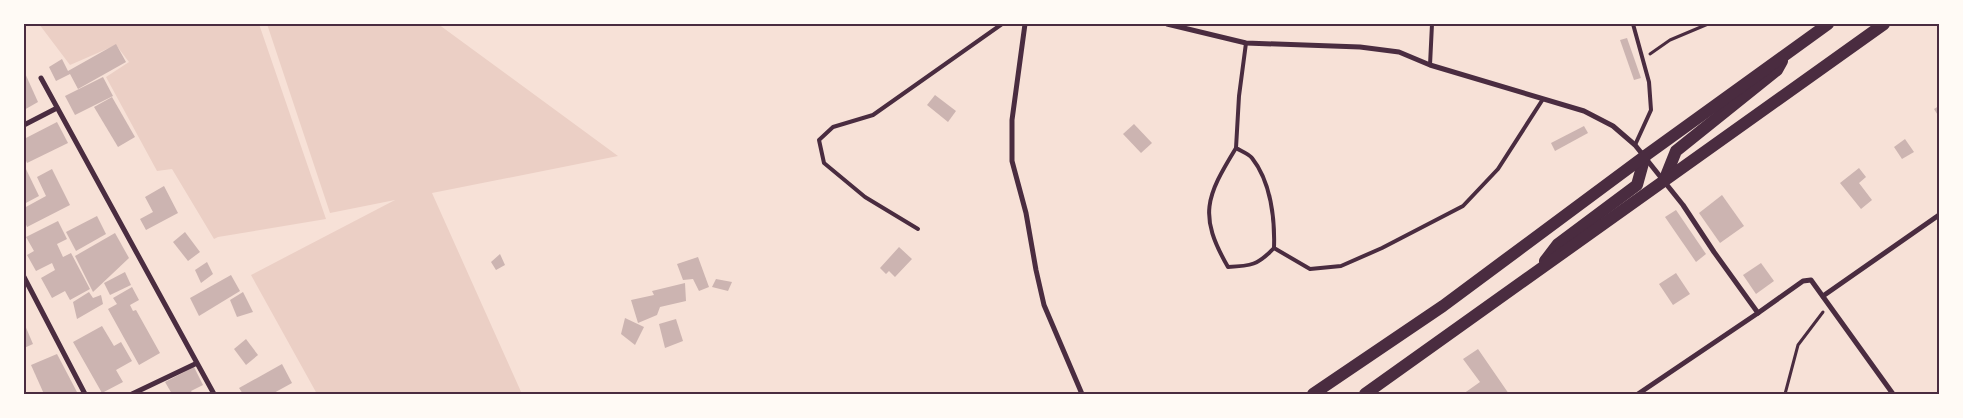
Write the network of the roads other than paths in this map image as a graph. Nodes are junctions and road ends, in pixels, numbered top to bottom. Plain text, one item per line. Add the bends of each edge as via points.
1 (1002, 24) edge
2 (1025, 24) edge
3 (1167, 24) edge
4 (1432, 24) edge
5 (1633, 24) edge
6 (1828, 24) edge
7 (1884, 24) edge
8 (1246, 43) junction
9 (1785, 54) junction
10 (1430, 65) junction
11 (41, 78) dead end
12 (1543, 99) junction
13 (57, 108) junction
14 (24, 125) edge
15 (1635, 145) junction
16 (1236, 148) junction
17 (1644, 156) junction
18 (1664, 181) junction
19 (1939, 216) edge
20 (918, 229) dead end
21 (1274, 248) junction
22 (1542, 268) junction
23 (24, 277) edge
24 (1823, 296) junction
25 (1758, 313) junction
26 (195, 364) junction
27 (85, 394) edge
28 (132, 394) edge
29 (214, 394) edge
30 (1082, 394) edge
31 (1313, 394) edge
32 (1365, 394) edge
33 (1638, 394) edge
34 (1893, 394) edge

1 - 20 lane via 873,115 833,127 818,140 824,163 865,197
2 - 30 street via 1012,120 1012,161 1026,212 1044,305
3 - 8 street
4 - 10 lane
5 - 15 lane via 1649,82 1651,110
6 - 9 main road
7 - 18 main road
8 - 10 street via 1360,47 1399,52
8 - 16 lane
9 - 17 main road
9 - 18 main road via 1777,70 1676,151
10 - 12 street
11 - 13 street
12 - 15 street via 1584,111 1613,126
12 - 21 lane via 1498,169 1463,206 1341,266 1310,269
13 - 14 street
13 - 26 street
15 - 17 street
16 - 21 lane via 1252,158 1266,184 1275,222
16 - 21 lane via 1213,187 1208,207 1213,241 1228,267 1249,266 1263,260
17 - 18 street
17 - 22 main road via 1637,186 1558,244
17 - 31 main road via 1442,306
18 - 22 main road
18 - 25 street
19 - 24 street
22 - 32 main road
23 - 27 street
24 - 25 street via 1808,278
24 - 34 street
25 - 33 street
26 - 28 street
26 - 29 street

